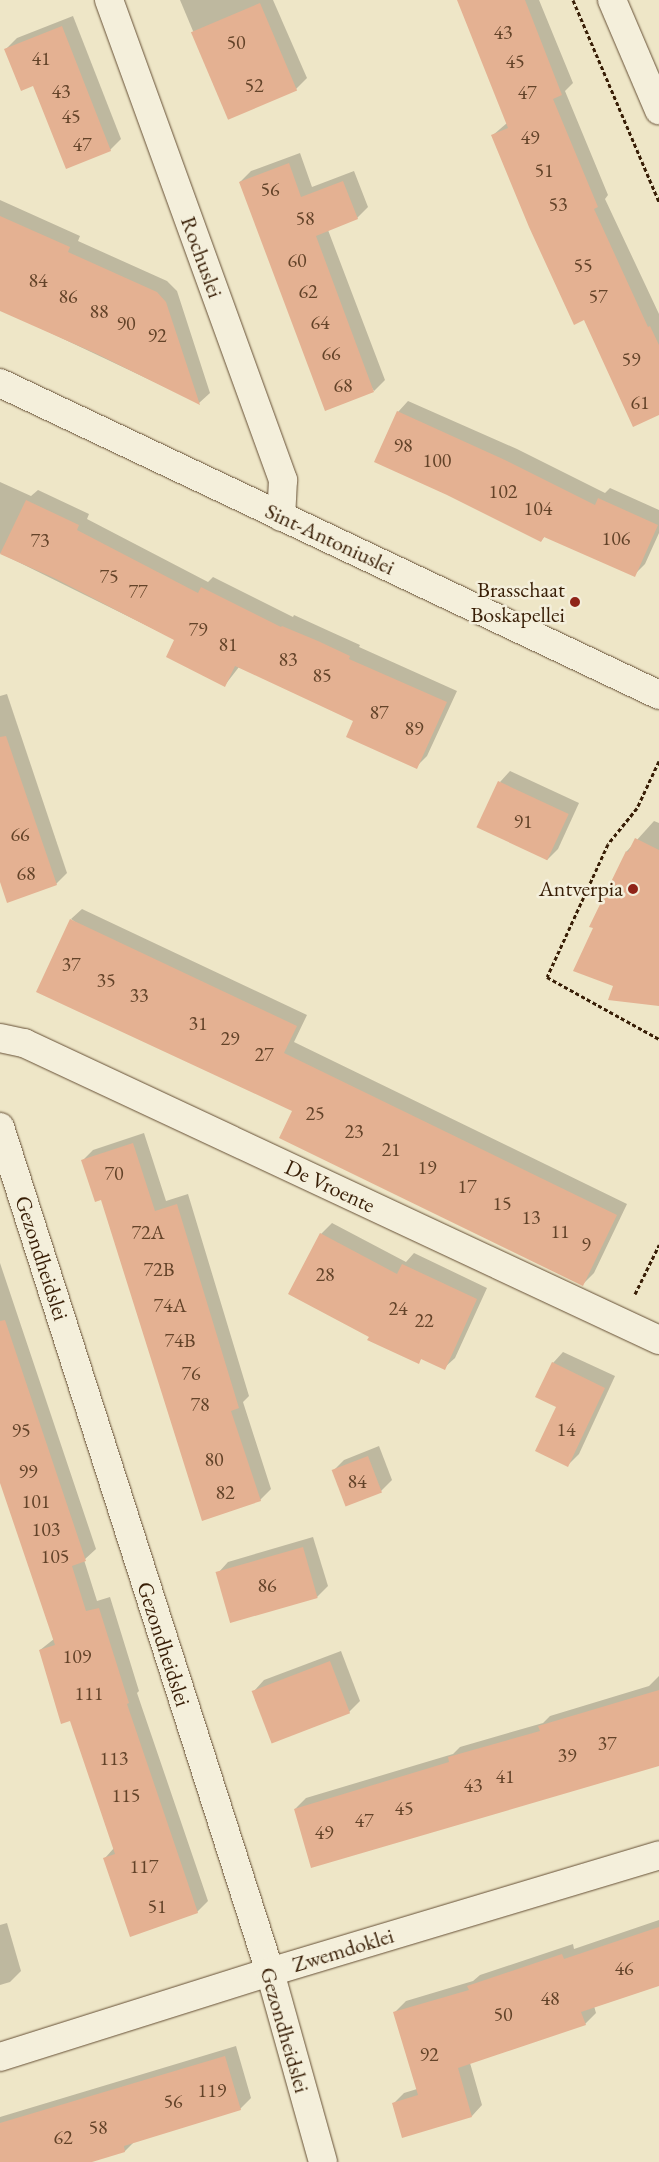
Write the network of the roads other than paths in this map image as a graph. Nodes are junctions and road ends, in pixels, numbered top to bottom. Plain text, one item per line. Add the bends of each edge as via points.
1 (109, 0) edge
2 (612, 0) edge
3 (659, 110) edge
4 (0, 384) edge
5 (281, 517) junction
6 (659, 695) edge
7 (0, 1038) edge
8 (0, 1127) edge
9 (659, 1340) edge
10 (659, 1855) edge
11 (270, 1972) junction
12 (0, 2057) edge
13 (323, 2162) edge

1 - 5 street, Rochuslei via 283,480
2 - 3 street
4 - 5 street, Sint-Antoniuslei
5 - 6 street, Sint-Antoniuslei
7 - 9 street, De Vroente via 24,1043
8 - 11 street, Gezondheidslei
10 - 11 street, Zwemdoklei
11 - 12 street, Zwemdoklei
11 - 13 street, Gezondheidslei

